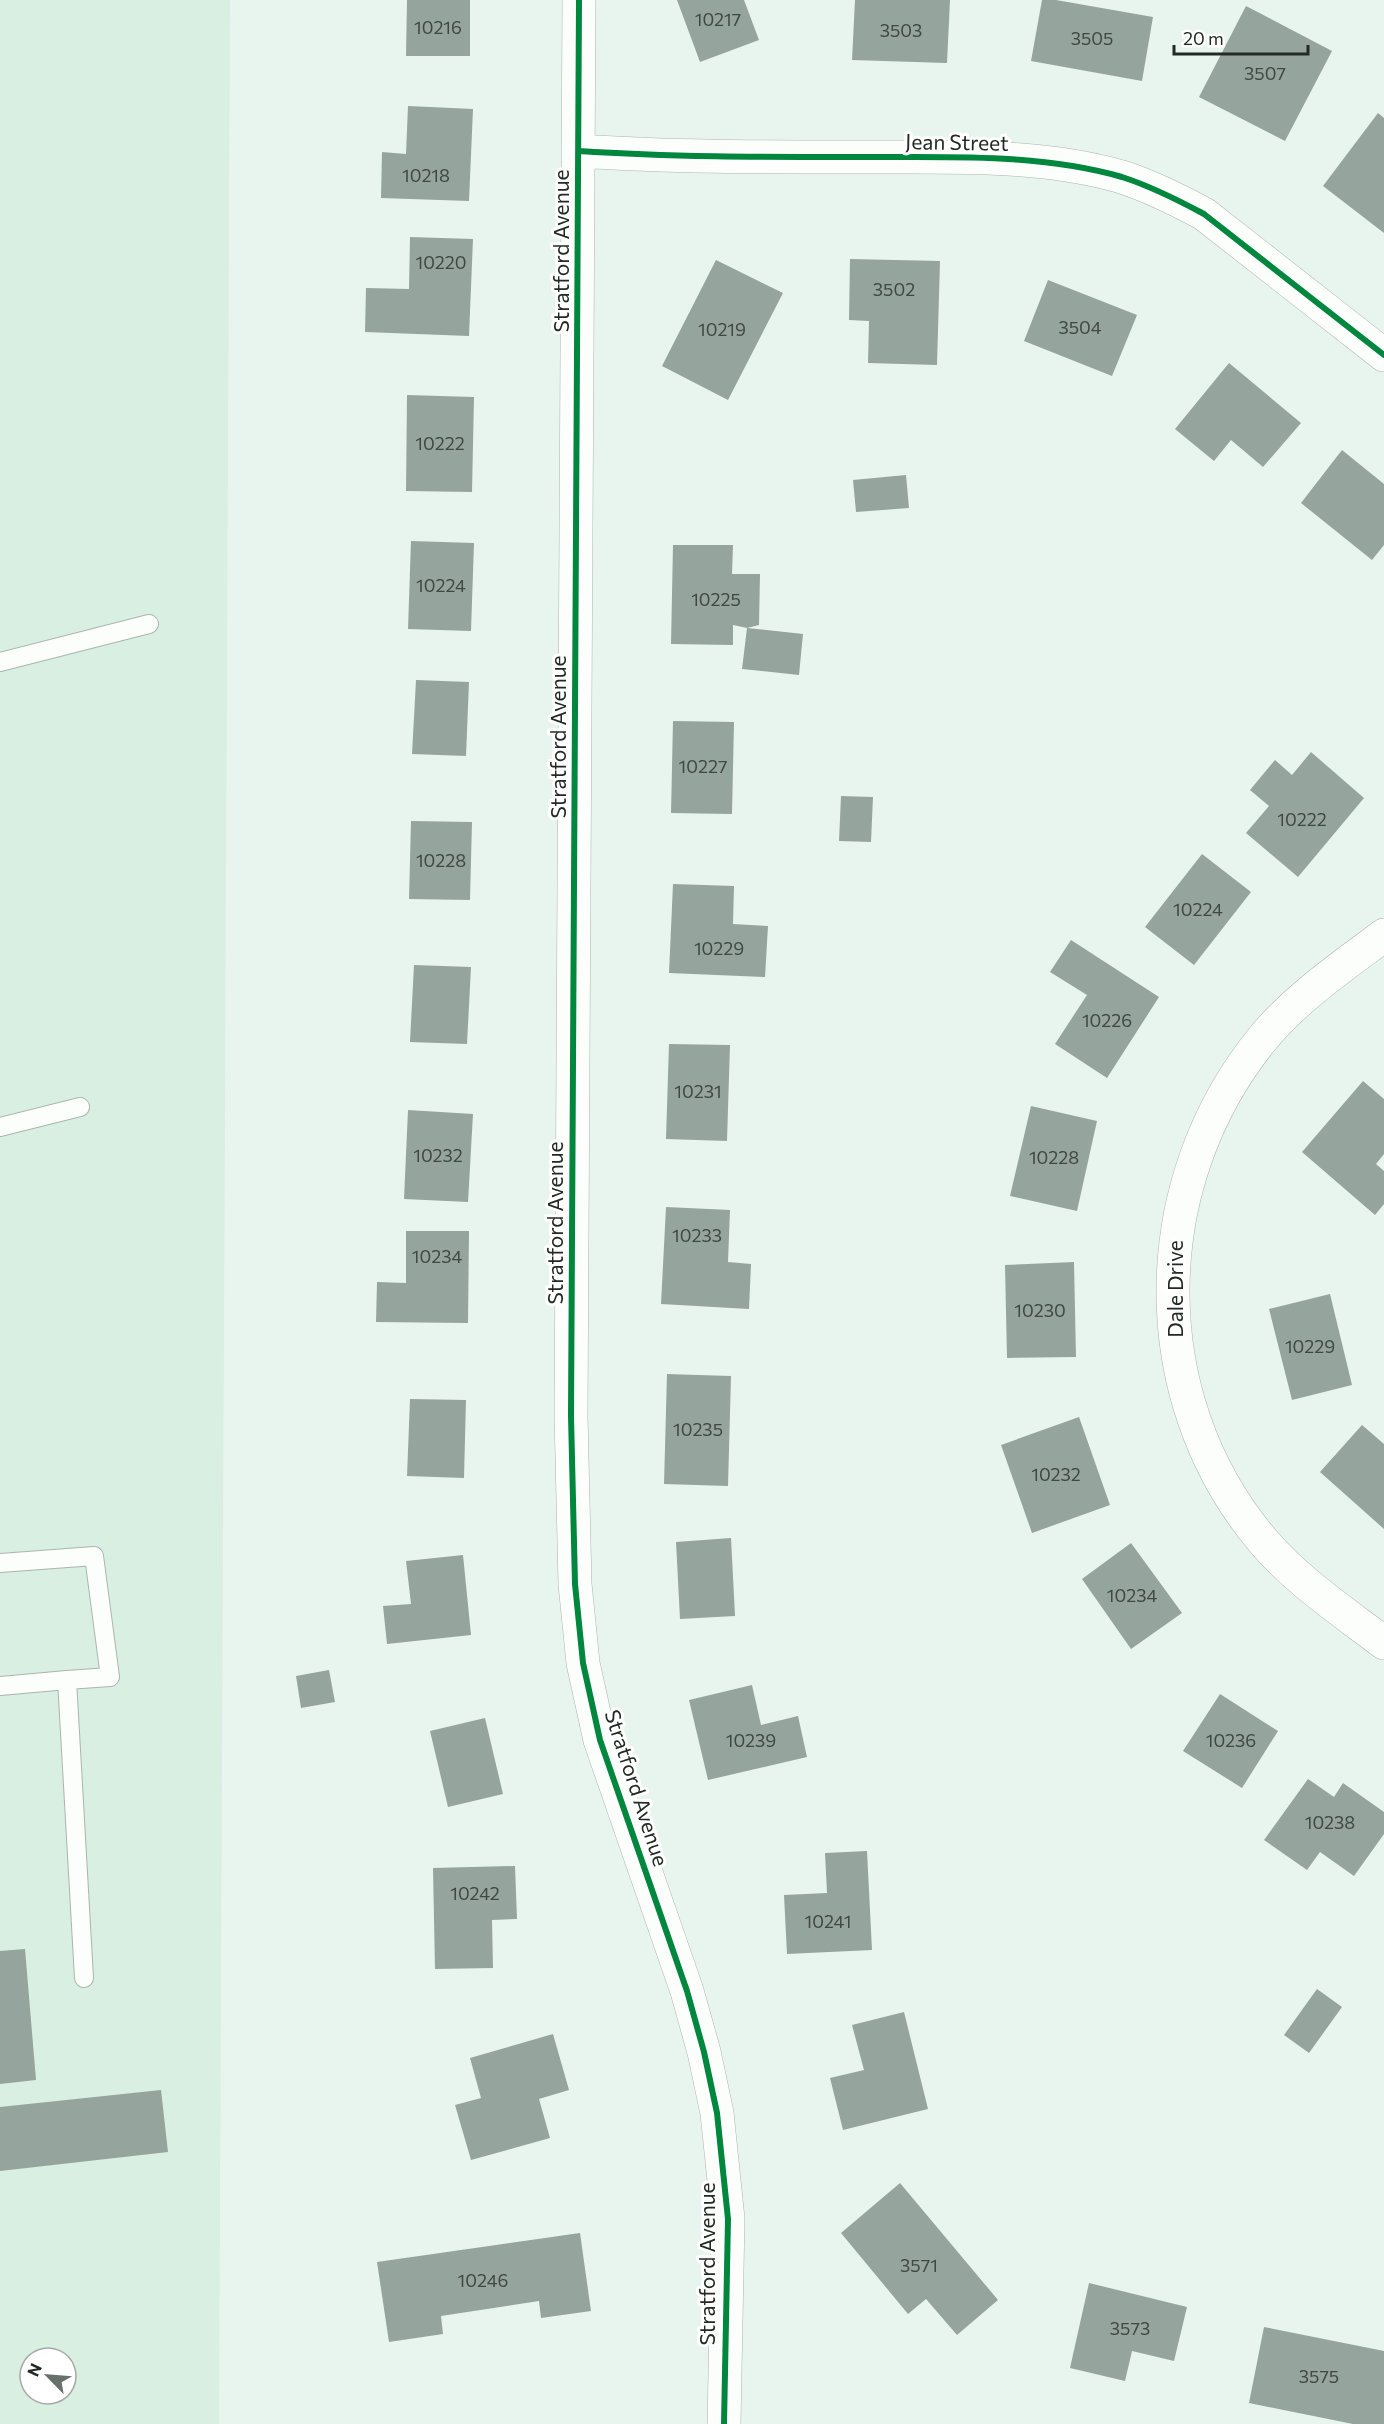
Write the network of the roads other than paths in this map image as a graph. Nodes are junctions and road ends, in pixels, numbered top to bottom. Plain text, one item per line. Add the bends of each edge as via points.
1 (579, 0) edge
2 (579, 151) junction
3 (1384, 356) edge
4 (149, 624) dead end
5 (0, 662) edge
6 (1384, 935) edge
7 (80, 1107) dead end
8 (0, 1127) edge
9 (0, 1563) edge
10 (1384, 1643) edge
11 (67, 1680) junction
12 (0, 1686) edge
13 (84, 1978) dead end
14 (724, 2424) edge

1 - 2 street, Stratford Avenue
2 - 3 street, Jean Street via 667,156 978,158 1063,164 1123,177 1204,214
2 - 14 street, Stratford Avenue via 571,1416 575,1584 583,1663 600,1740 687,1990 717,2113 729,2219
4 - 5 lane
6 - 10 street, Dale Drive via 1306,994 1264,1037 1226,1090 1205,1132 1186,1186 1176,1233 1172,1288 1175,1345 1187,1400 1229,1495 1263,1541 1301,1580
7 - 8 lane
9 - 11 lane via 94,1556 110,1677
11 - 12 lane
11 - 13 lane

